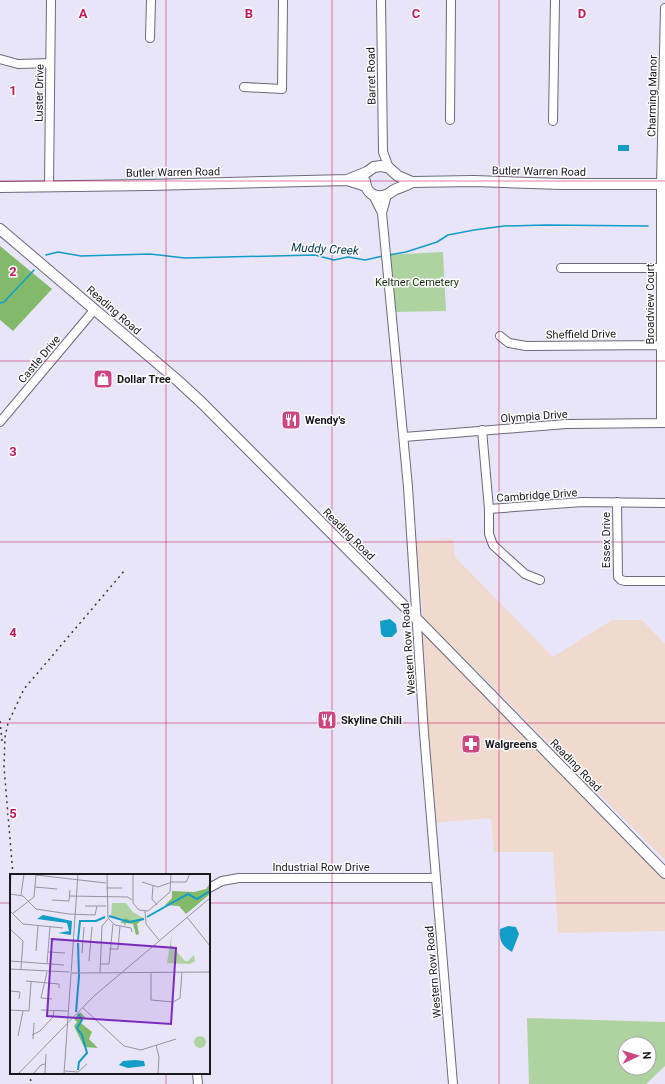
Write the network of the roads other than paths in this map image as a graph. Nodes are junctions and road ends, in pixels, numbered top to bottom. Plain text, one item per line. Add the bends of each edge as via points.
1 (51, 0) edge
2 (151, 0) edge
3 (283, 0) edge
4 (380, 0) edge
5 (451, 0) edge
6 (554, 0) edge
7 (665, 8) edge
8 (150, 38) dead end
9 (0, 59) edge
10 (50, 63) junction
11 (244, 88) dead end
12 (450, 120) dead end
13 (553, 121) dead end
14 (383, 152) junction
15 (371, 169) junction
16 (391, 171) junction
17 (347, 180) junction
18 (412, 182) junction
19 (663, 184) edge
20 (49, 186) junction
21 (366, 186) junction
22 (0, 187) edge
23 (390, 193) junction
24 (373, 195) junction
25 (382, 213) junction
26 (0, 229) edge
27 (561, 268) dead end
28 (663, 268) edge
29 (95, 310) junction
30 (500, 336) dead end
31 (663, 345) edge
32 (0, 422) edge
33 (663, 423) edge
34 (482, 430) junction
35 (404, 437) junction
36 (617, 502) junction
37 (665, 503) edge
38 (489, 509) junction
39 (540, 580) dead end
40 (665, 581) edge
41 (418, 620) junction
42 (665, 873) edge
43 (436, 878) junction
44 (210, 887) edge
45 (197, 1074) edge
46 (198, 1084) edge
47 (453, 1084) edge

1 - 10 street, Luster Drive
2 - 8 street
3 - 11 street via 282,89
4 - 14 street, Barret Road
5 - 12 street
6 - 13 street
7 - 19 street, Charming Manor
9 - 10 street via 18,64
10 - 20 street, Luster Drive
14 - 15 street
14 - 16 street, Barret Road
15 - 16 main road, Butler Warren Road via 382,166
15 - 17 main road, Butler Warren Road
15 - 21 main road via 365,179
16 - 18 main road, Butler Warren Road
16 - 23 main road via 395,180
17 - 20 main road, Butler Warren Road
17 - 21 main road, Butler Warren Road
18 - 19 main road, Butler Warren Road
18 - 23 main road, Butler Warren Road
19 - 28 street, Broadview Court
20 - 22 main road, Butler Warren Road
21 - 24 main road
23 - 24 main road, Butler Warren Road
23 - 25 street, Western Row Road
24 - 25 street, Western Row Road
25 - 35 street, Western Row Road
26 - 29 main road, Reading Road
27 - 28 street
28 - 31 street, Broadview Court
29 - 32 street, Castle Drive
29 - 41 main road, Reading Road via 202,403
30 - 31 street, Sheffield Drive via 509,343 526,346
31 - 33 street, Broadview Court
33 - 34 street, Olympia Drive via 566,424
34 - 35 street, Olympia Drive
34 - 38 street, Cambridge Drive
35 - 41 street, Western Row Road
36 - 37 street, Cambridge Drive
36 - 38 street, Cambridge Drive
36 - 40 street, Essex Drive via 618,577 626,581
38 - 39 street via 489,534 493,545 524,574
41 - 42 main road, Reading Road
41 - 43 street, Western Row Road
43 - 44 street, Industrial Row Drive via 239,878 222,881
43 - 47 street, Western Row Road
45 - 46 street

